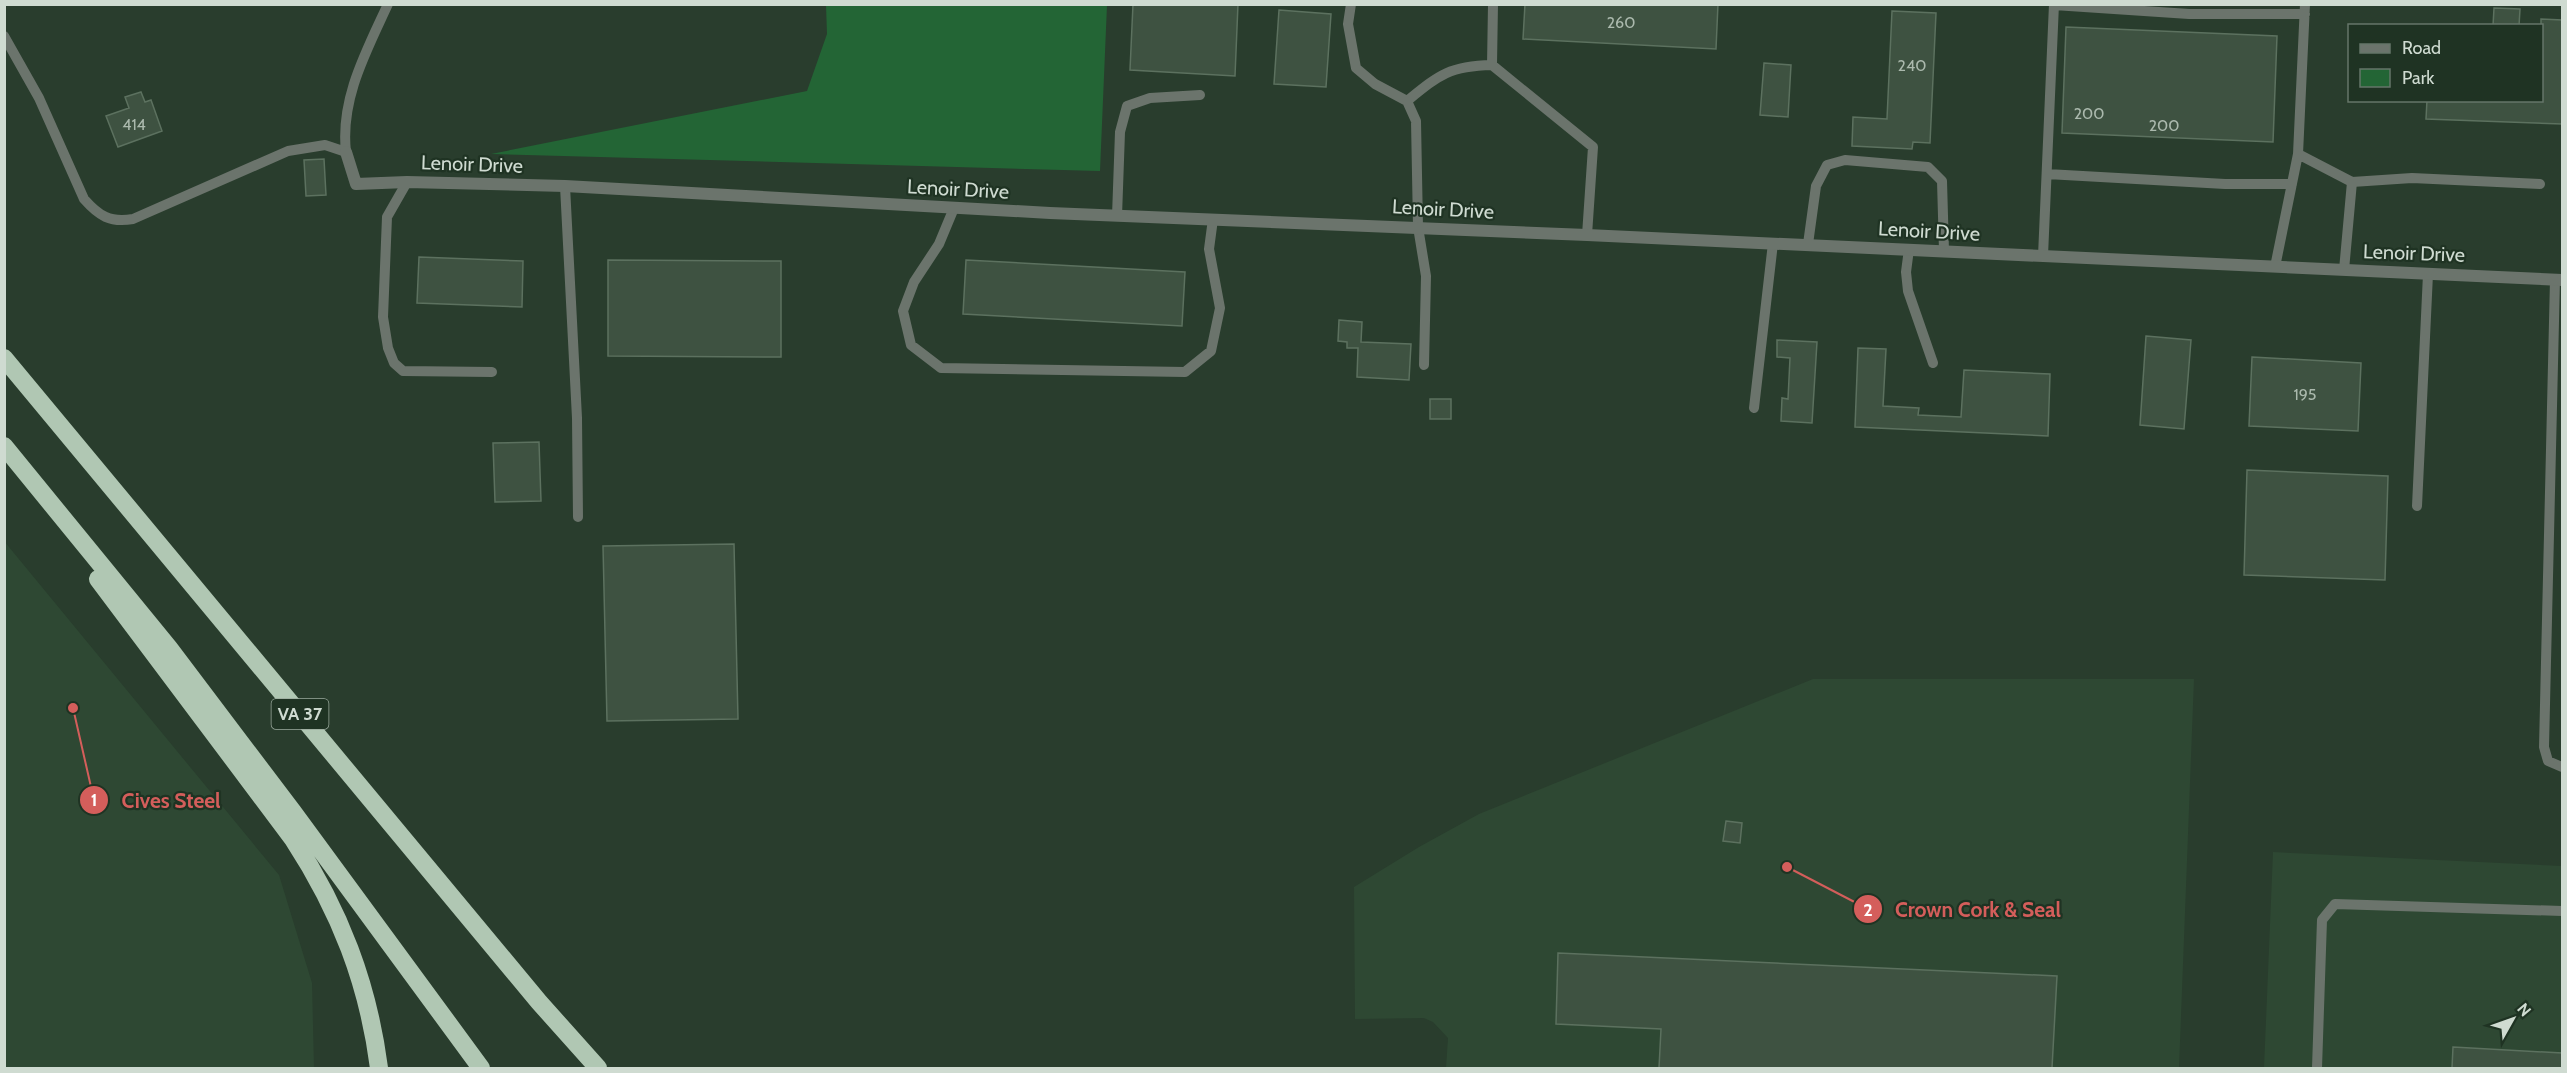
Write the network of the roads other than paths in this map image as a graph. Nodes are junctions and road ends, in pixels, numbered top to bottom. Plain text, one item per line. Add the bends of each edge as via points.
1 (388, 4) edge
2 (1352, 4) edge
3 (1493, 4) edge
4 (2054, 5) edge
5 (2305, 9) edge
6 (4, 36) edge
7 (1491, 65) junction
8 (1200, 95) dead end
9 (1407, 101) junction
10 (346, 152) junction
11 (2298, 154) junction
12 (2047, 174) junction
13 (407, 182) junction
14 (2352, 182) junction
15 (2292, 184) junction
16 (2540, 184) dead end
17 (565, 186) junction
18 (954, 208) junction
19 (1117, 216) junction
20 (1213, 219) junction
21 (1418, 227) junction
22 (1587, 235) junction
23 (1773, 243) junction
24 (1808, 244) junction
25 (1909, 249) junction
26 (1944, 251) junction
27 (2043, 256) junction
28 (2275, 267) junction
29 (2344, 270) junction
30 (2428, 274) junction
31 (2559, 279) edge
32 (4, 358) edge
33 (1933, 363) dead end
34 (1424, 365) dead end
35 (492, 372) dead end
36 (2558, 378) edge
37 (1754, 408) dead end
38 (4, 446) edge
39 (4, 456) edge
40 (2417, 506) dead end
41 (578, 517) dead end
42 (2562, 767) edge
43 (2562, 911) edge
44 (379, 1068) edge
45 (481, 1068) edge
46 (598, 1068) edge
47 (2317, 1068) edge

1 - 10 lane, Lenoir Drive via 349,99 345,114
2 - 9 lane via 1348,24 1356,68 1375,84
3 - 7 lane
4 - 5 lane via 2189,14
4 - 12 lane
5 - 11 lane
6 - 10 lane via 39,98 84,199 105,219 133,219 288,151 325,145
7 - 9 lane via 1465,66 1439,75
7 - 22 lane via 1593,147
8 - 19 lane via 1150,98 1127,106 1120,132
9 - 21 lane via 1416,121
10 - 13 street, Lenoir Drive via 356,184
11 - 14 lane
11 - 15 lane
12 - 15 lane
12 - 27 lane
13 - 17 street, Lenoir Drive
13 - 35 lane via 387,217 383,317 394,363 403,371
14 - 16 lane via 2412,178
14 - 29 lane
15 - 28 lane
17 - 18 street, Lenoir Drive
17 - 41 lane
18 - 19 street, Lenoir Drive
18 - 20 lane via 939,244 914,282 903,311 911,345 941,368 1185,372 1211,351 1220,308 1209,249
19 - 20 street, Lenoir Drive
20 - 21 street, Lenoir Drive
21 - 22 street, Lenoir Drive
21 - 34 lane via 1426,276
22 - 23 street, Lenoir Drive
23 - 24 street, Lenoir Drive
23 - 37 lane
24 - 25 street, Lenoir Drive
24 - 26 lane via 1816,186 1827,165 1845,160 1928,167 1942,181
25 - 26 street, Lenoir Drive
25 - 33 lane via 1908,291
26 - 27 street, Lenoir Drive
27 - 28 street, Lenoir Drive
28 - 29 street, Lenoir Drive
29 - 30 street, Lenoir Drive
30 - 31 street, Lenoir Drive
30 - 40 lane
31 - 36 lane
32 - 46 highway, VA 37
36 - 42 lane via 2544,747 2548,761
38 - 45 highway via 169,648
39 - 44 highway via 317,875 333,905 361,979
43 - 47 lane via 2335,904 2322,920

